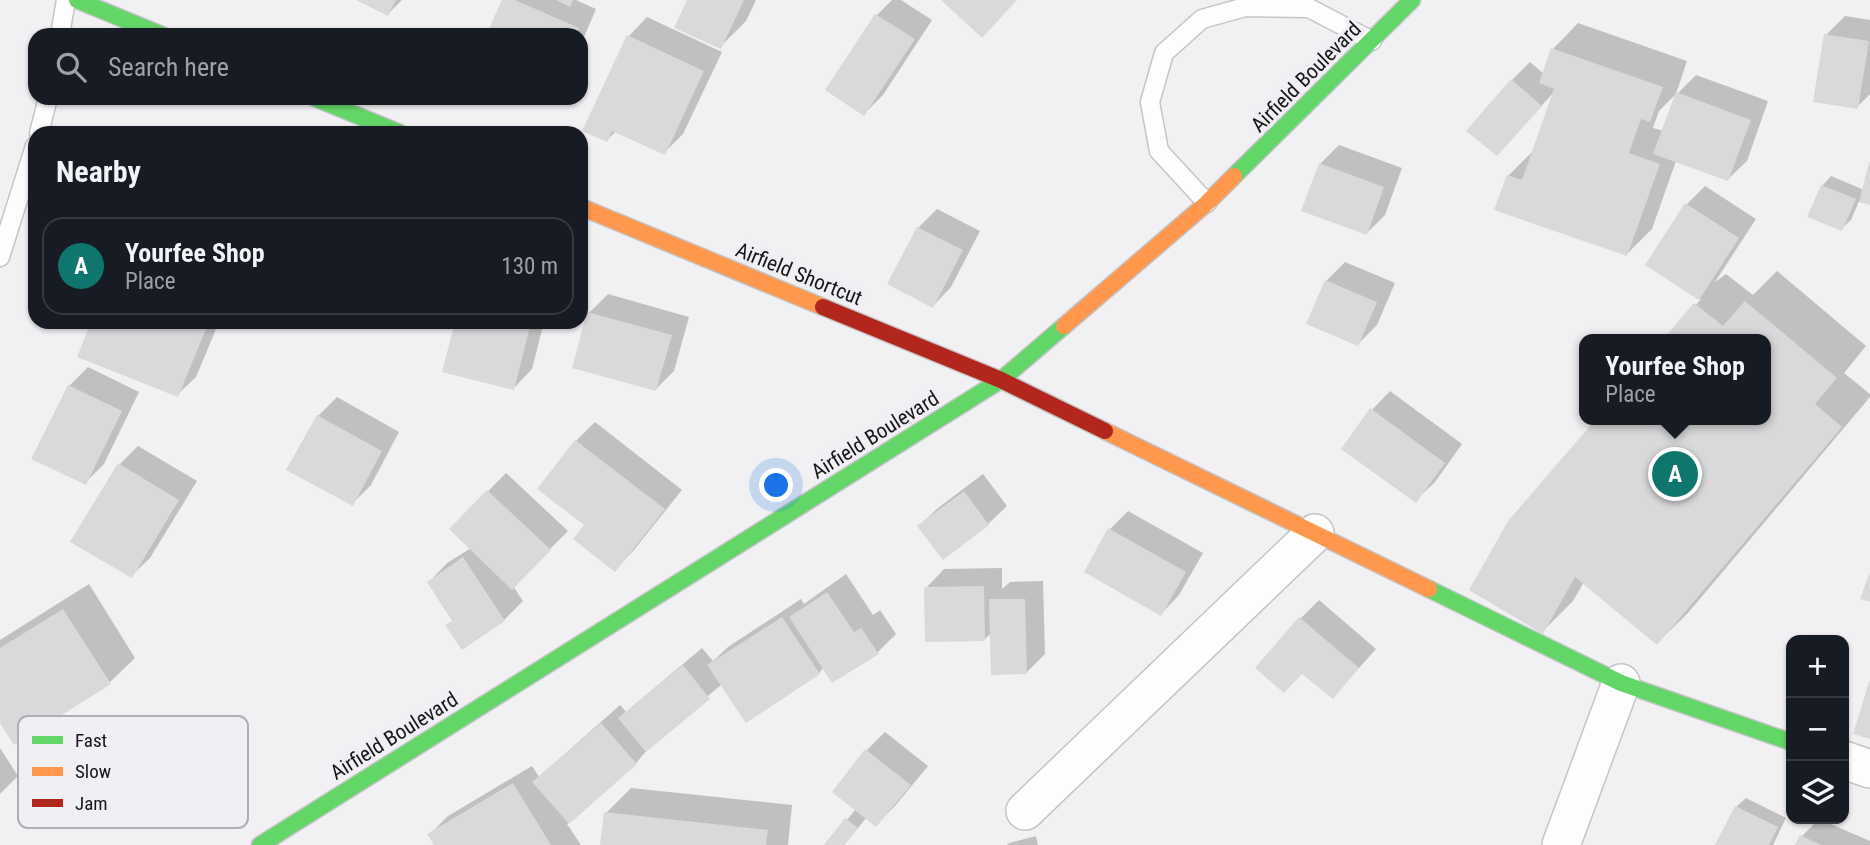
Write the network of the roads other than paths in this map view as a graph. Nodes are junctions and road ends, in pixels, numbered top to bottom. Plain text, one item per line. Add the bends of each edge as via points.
1 (66, 0) edge
2 (77, 0) edge
3 (1412, 0) edge
4 (61, 28) edge
5 (145, 28) edge
6 (1372, 41) junction
7 (46, 105) edge
8 (332, 105) edge
9 (41, 126) edge
10 (383, 126) edge
11 (28, 168) edge
12 (1207, 203) junction
13 (588, 210) edge
14 (0, 257) edge
15 (1001, 380) junction
16 (1315, 533) junction
17 (1622, 683) junction
18 (1786, 740) edge
19 (1847, 761) edge
20 (1870, 769) edge
21 (1025, 811) dead end
22 (260, 845) edge
23 (1561, 845) edge

1 - 4 lane
2 - 5 street
3 - 6 street, Airfield Boulevard
6 - 12 street, Airfield Boulevard
6 - 12 lane via 1309,8 1245,7 1202,19 1164,54 1150,102 1159,151
7 - 9 lane
8 - 10 street
11 - 14 lane
12 - 15 street, Airfield Boulevard
13 - 15 street, Airfield Shortcut
15 - 16 street, Airfield Shortcut
15 - 22 street, Airfield Boulevard
16 - 17 street, Airfield Shortcut
16 - 21 street
17 - 18 street, Airfield Shortcut
17 - 23 street
19 - 20 street

